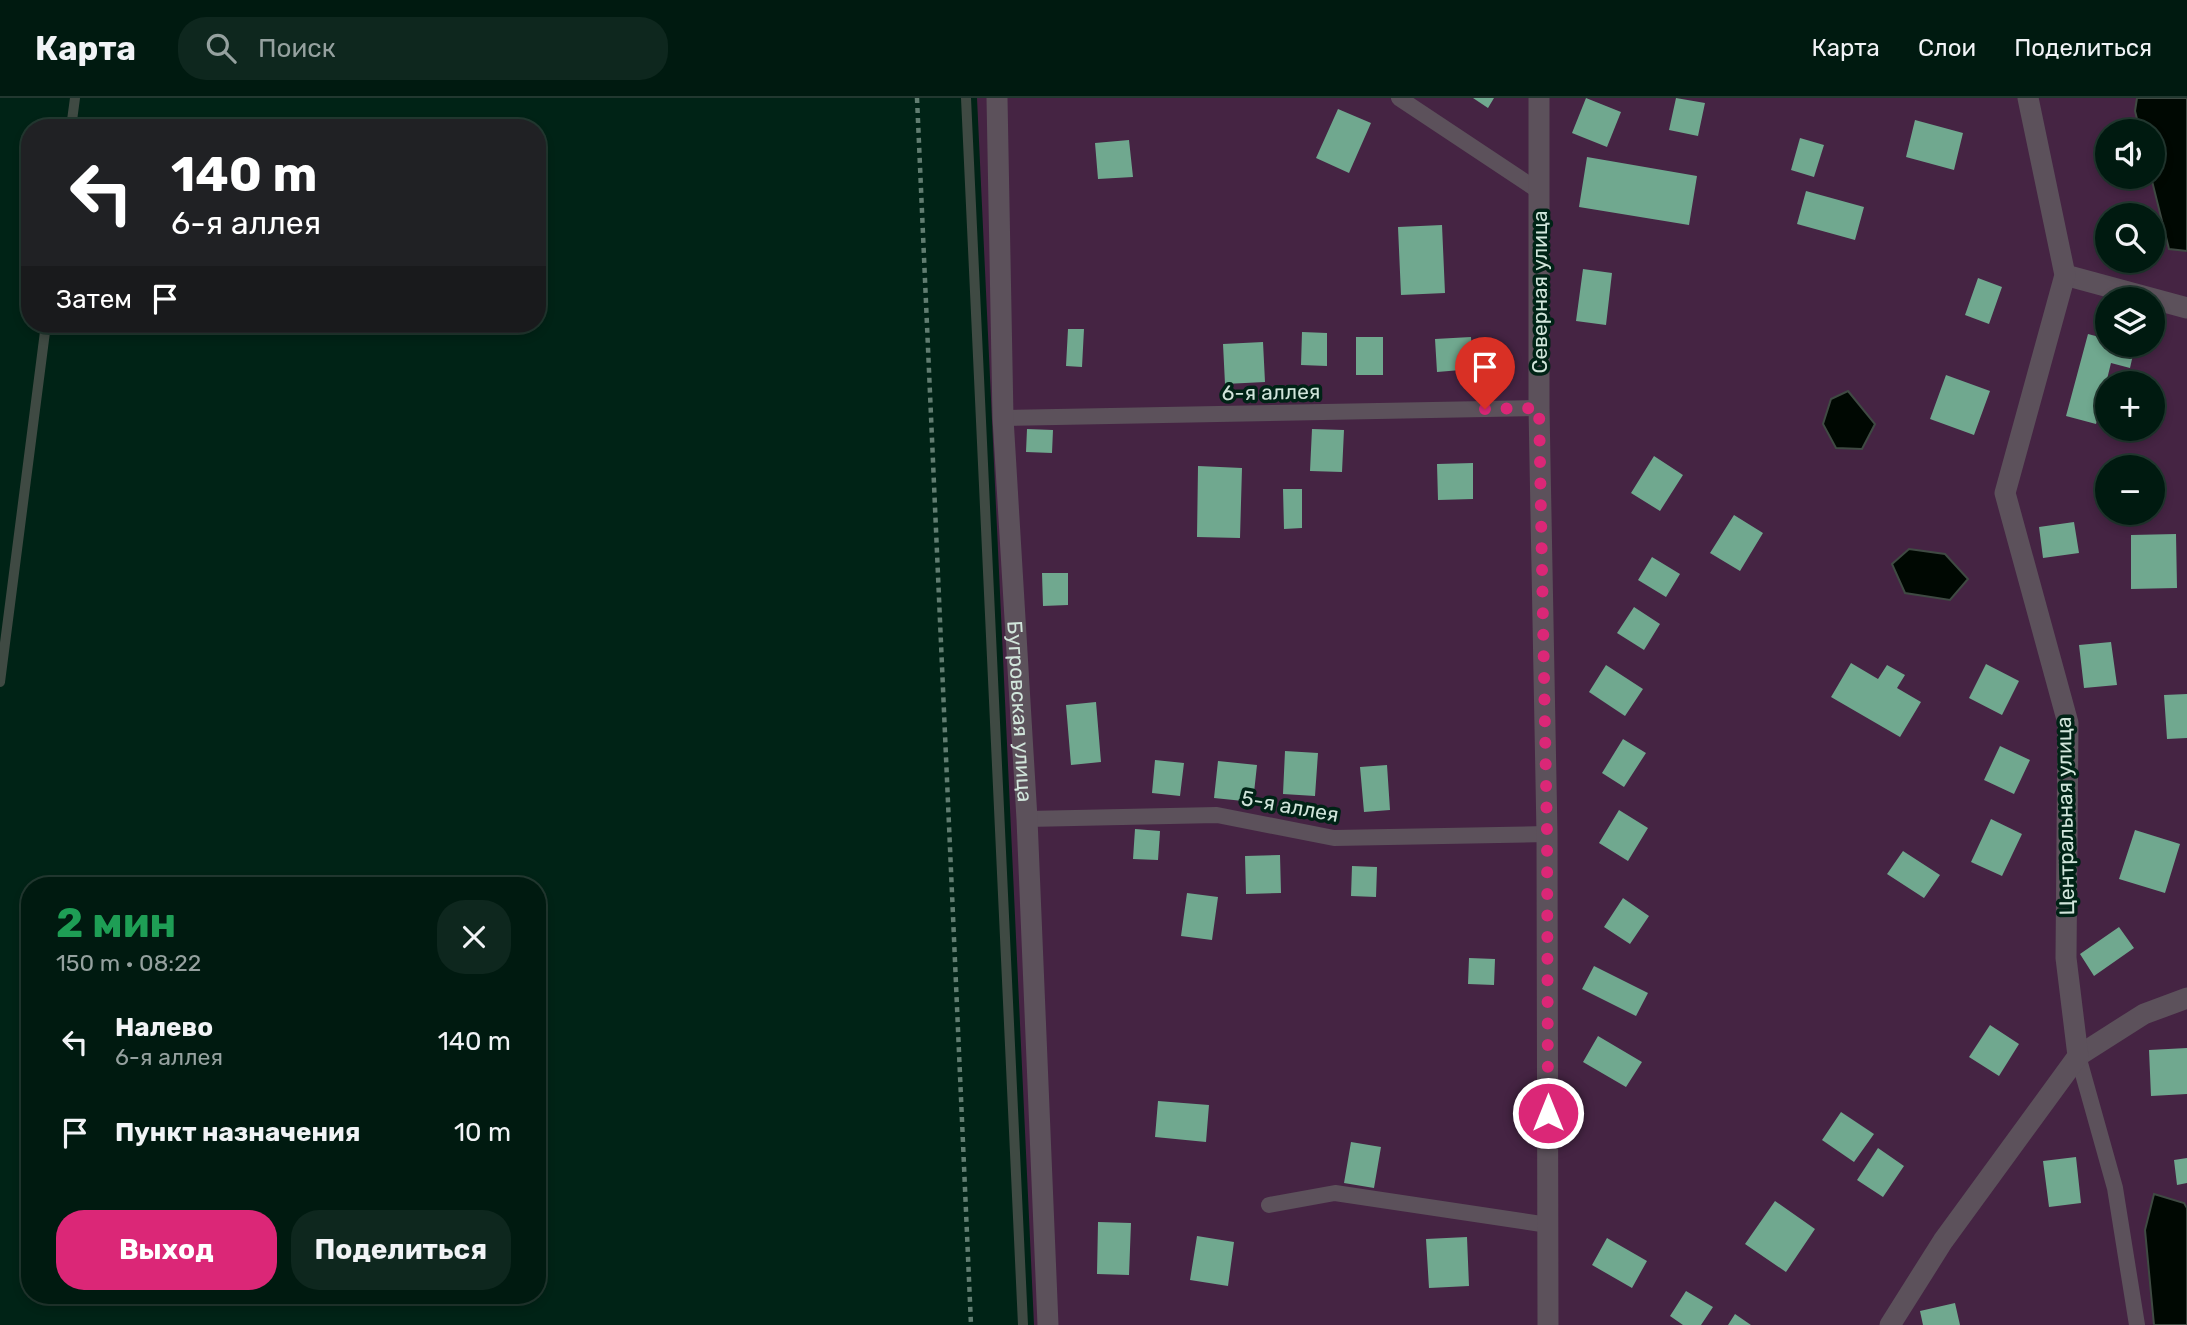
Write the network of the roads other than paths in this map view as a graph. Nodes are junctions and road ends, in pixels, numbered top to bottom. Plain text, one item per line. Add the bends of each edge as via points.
1 (997, 98) edge
2 (1399, 98) edge
3 (1539, 98) edge
4 (2028, 98) edge
5 (1539, 191) junction
6 (2065, 275) junction
7 (2187, 308) edge
8 (1539, 408) junction
9 (1003, 418) junction
10 (1027, 819) junction
11 (1547, 834) junction
12 (2187, 998) edge
13 (2078, 1056) junction
14 (1269, 1205) dead end
15 (1548, 1225) junction
16 (1048, 1325) edge
17 (1548, 1325) edge
18 (1891, 1325) edge
19 (2137, 1325) edge

1 - 9 street, Бугровская улица
2 - 5 lane
3 - 5 street, Северная улица
4 - 6 street, Центральная улица
5 - 8 street, Северная улица
6 - 7 street
6 - 13 street, Центральная улица via 2005,493 2067,723 2066,958
8 - 9 lane, 6-я аллея
8 - 11 street, Северная улица
9 - 10 street, Бугровская улица
10 - 11 lane, 5-я аллея via 1217,815 1334,838
10 - 16 street, Бугровская улица
11 - 15 street, Северная улица
12 - 13 street via 2144,1014
13 - 18 street via 1943,1241
13 - 19 lane via 2115,1188
14 - 15 lane via 1335,1193
15 - 17 street, Северная улица

